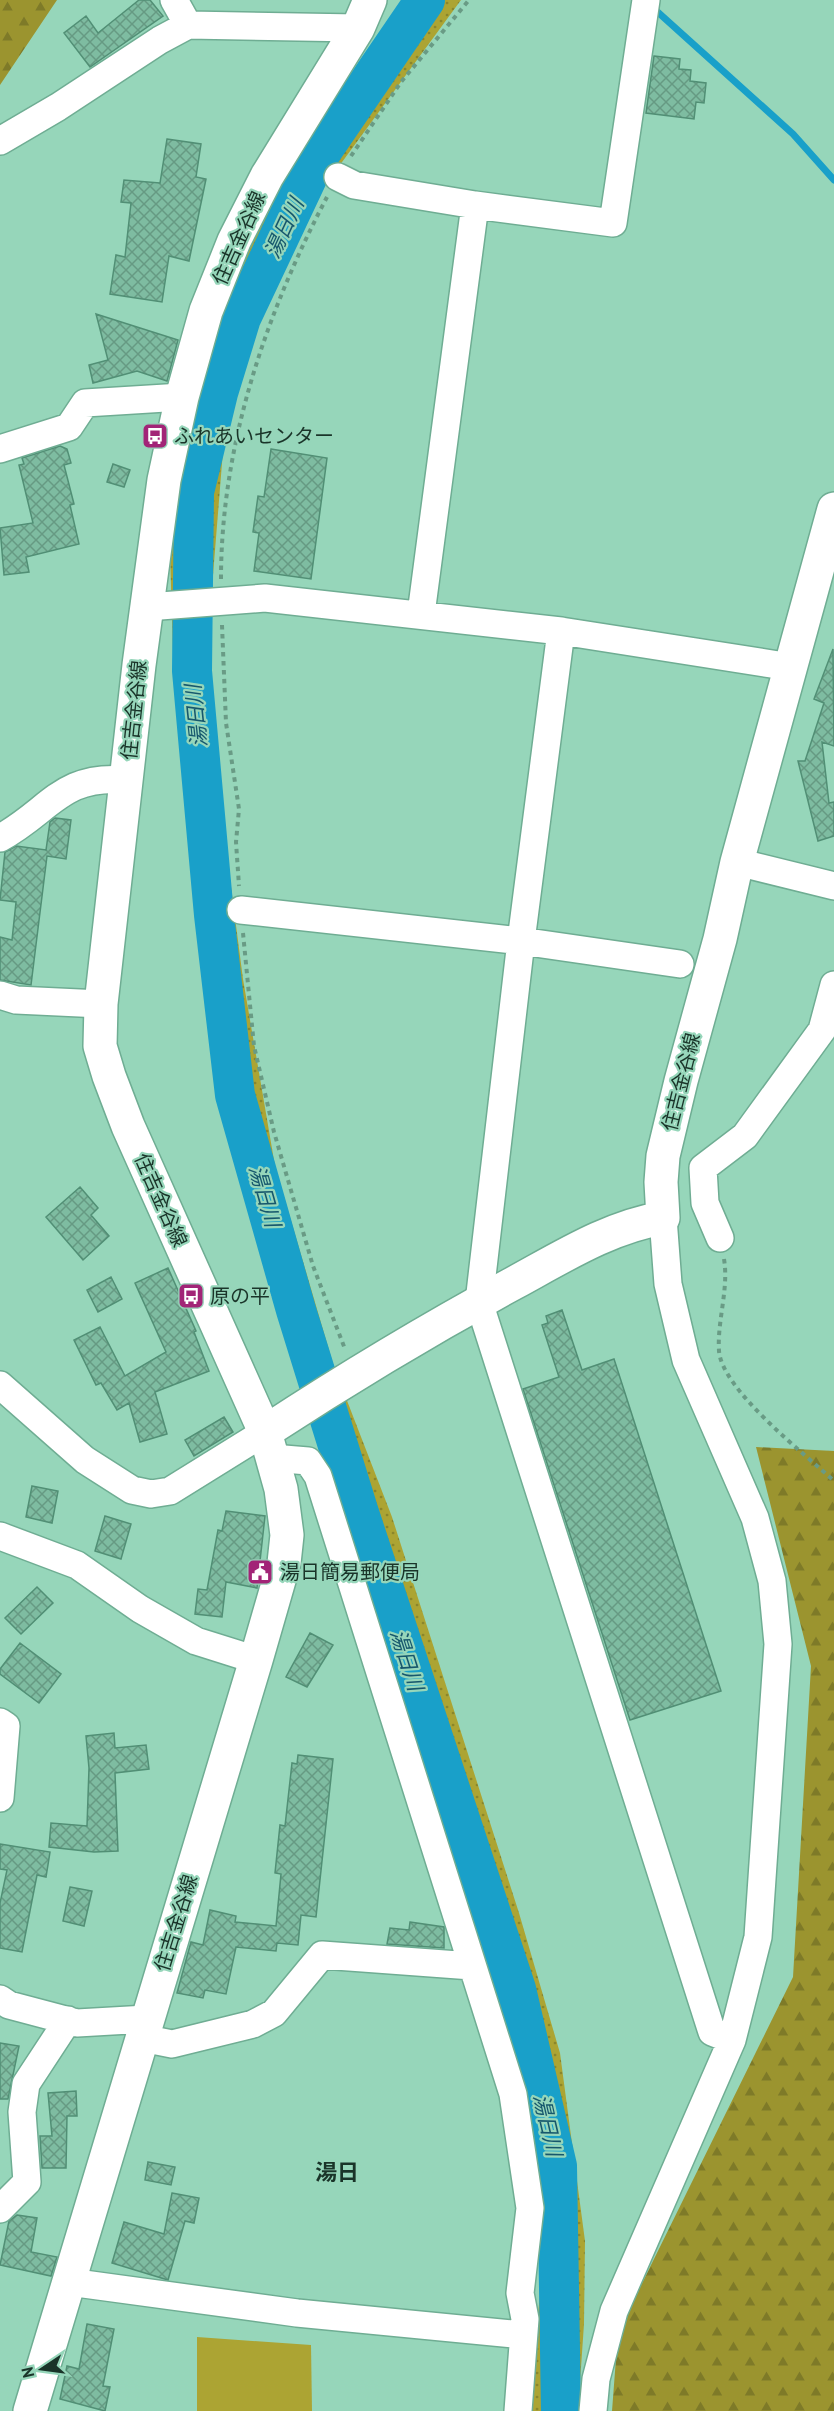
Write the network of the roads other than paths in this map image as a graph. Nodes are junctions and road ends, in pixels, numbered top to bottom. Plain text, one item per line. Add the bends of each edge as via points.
1 (174, 0) edge
2 (645, 7) edge
3 (364, 14) edge
4 (188, 25) junction
5 (0, 141) edge
6 (338, 177) road end
7 (475, 205) junction
8 (182, 397) junction
9 (0, 449) edge
10 (834, 509) edge
11 (159, 606) junction
12 (421, 614) junction
13 (561, 631) junction
14 (791, 667) junction
15 (126, 780) junction
16 (0, 838) edge
17 (737, 862) junction
18 (834, 886) edge
19 (241, 910) road end
20 (521, 941) junction
21 (680, 964) dead end
22 (834, 985) edge
23 (0, 995) edge
24 (101, 1004) junction
25 (663, 1218) junction
26 (720, 1238) road end
27 (479, 1302) junction
28 (0, 1385) edge
29 (268, 1445) junction
30 (0, 1536) edge
31 (256, 1660) junction
32 (0, 1722) edge
33 (0, 1798) edge
34 (472, 1966) junction
35 (0, 1999) edge
36 (68, 2020) junction
37 (144, 2028) junction
38 (732, 2040) junction
39 (0, 2209) edge
40 (69, 2282) junction
41 (523, 2335) junction
42 (30, 2411) edge
43 (518, 2411) edge
44 (593, 2411) edge

1 - 4 street
2 - 7 street via 613,223
3 - 4 street
3 - 8 main road, 住吉金谷線 via 267,176 234,241 206,311
4 - 5 street
6 - 7 street via 354,185
7 - 12 street
8 - 9 street via 85,403 69,427
8 - 11 main road, 住吉金谷線 via 164,480
10 - 14 main road, 住吉金谷線
11 - 12 street via 265,598
11 - 15 main road, 住吉金谷線
12 - 13 street
13 - 14 street
13 - 20 street
14 - 17 main road, 住吉金谷線
15 - 16 street via 101,778 67,788
15 - 24 main road, 住吉金谷線
17 - 18 street
17 - 25 main road, 住吉金谷線 via 663,1156
19 - 20 street
20 - 21 street
20 - 27 street
22 - 26 street via 822,1030 745,1136 703,1168 705,1203
23 - 24 street via 16,1000
24 - 29 main road, 住吉金谷線 via 100,1046 109,1076
25 - 27 main road via 633,1224 587,1243
25 - 38 street via 668,1284 686,1360 755,1518 772,1581 778,1644 758,1937
27 - 29 main road via 306,1405
27 - 38 street via 712,2032
28 - 29 street via 85,1460 132,1490 151,1494 170,1491
29 - 31 main road, 住吉金谷線 via 287,1535 284,1563
29 - 34 street via 308,1461 318,1476
30 - 31 street via 77,1565 195,1641
31 - 37 main road, 住吉金谷線
32 - 33 street via 6,1726
34 - 37 street via 322,1955 274,2013 253,2024 172,2044
34 - 41 street via 513,2094 530,2208 520,2292 525,2319
35 - 36 street via 9,2005
36 - 37 street
36 - 39 street via 26,2084 22,2112 27,2182
37 - 40 main road, 住吉金谷線
38 - 44 street via 614,2312 596,2379
40 - 41 street via 297,2313
40 - 42 main road, 住吉金谷線
41 - 43 street

